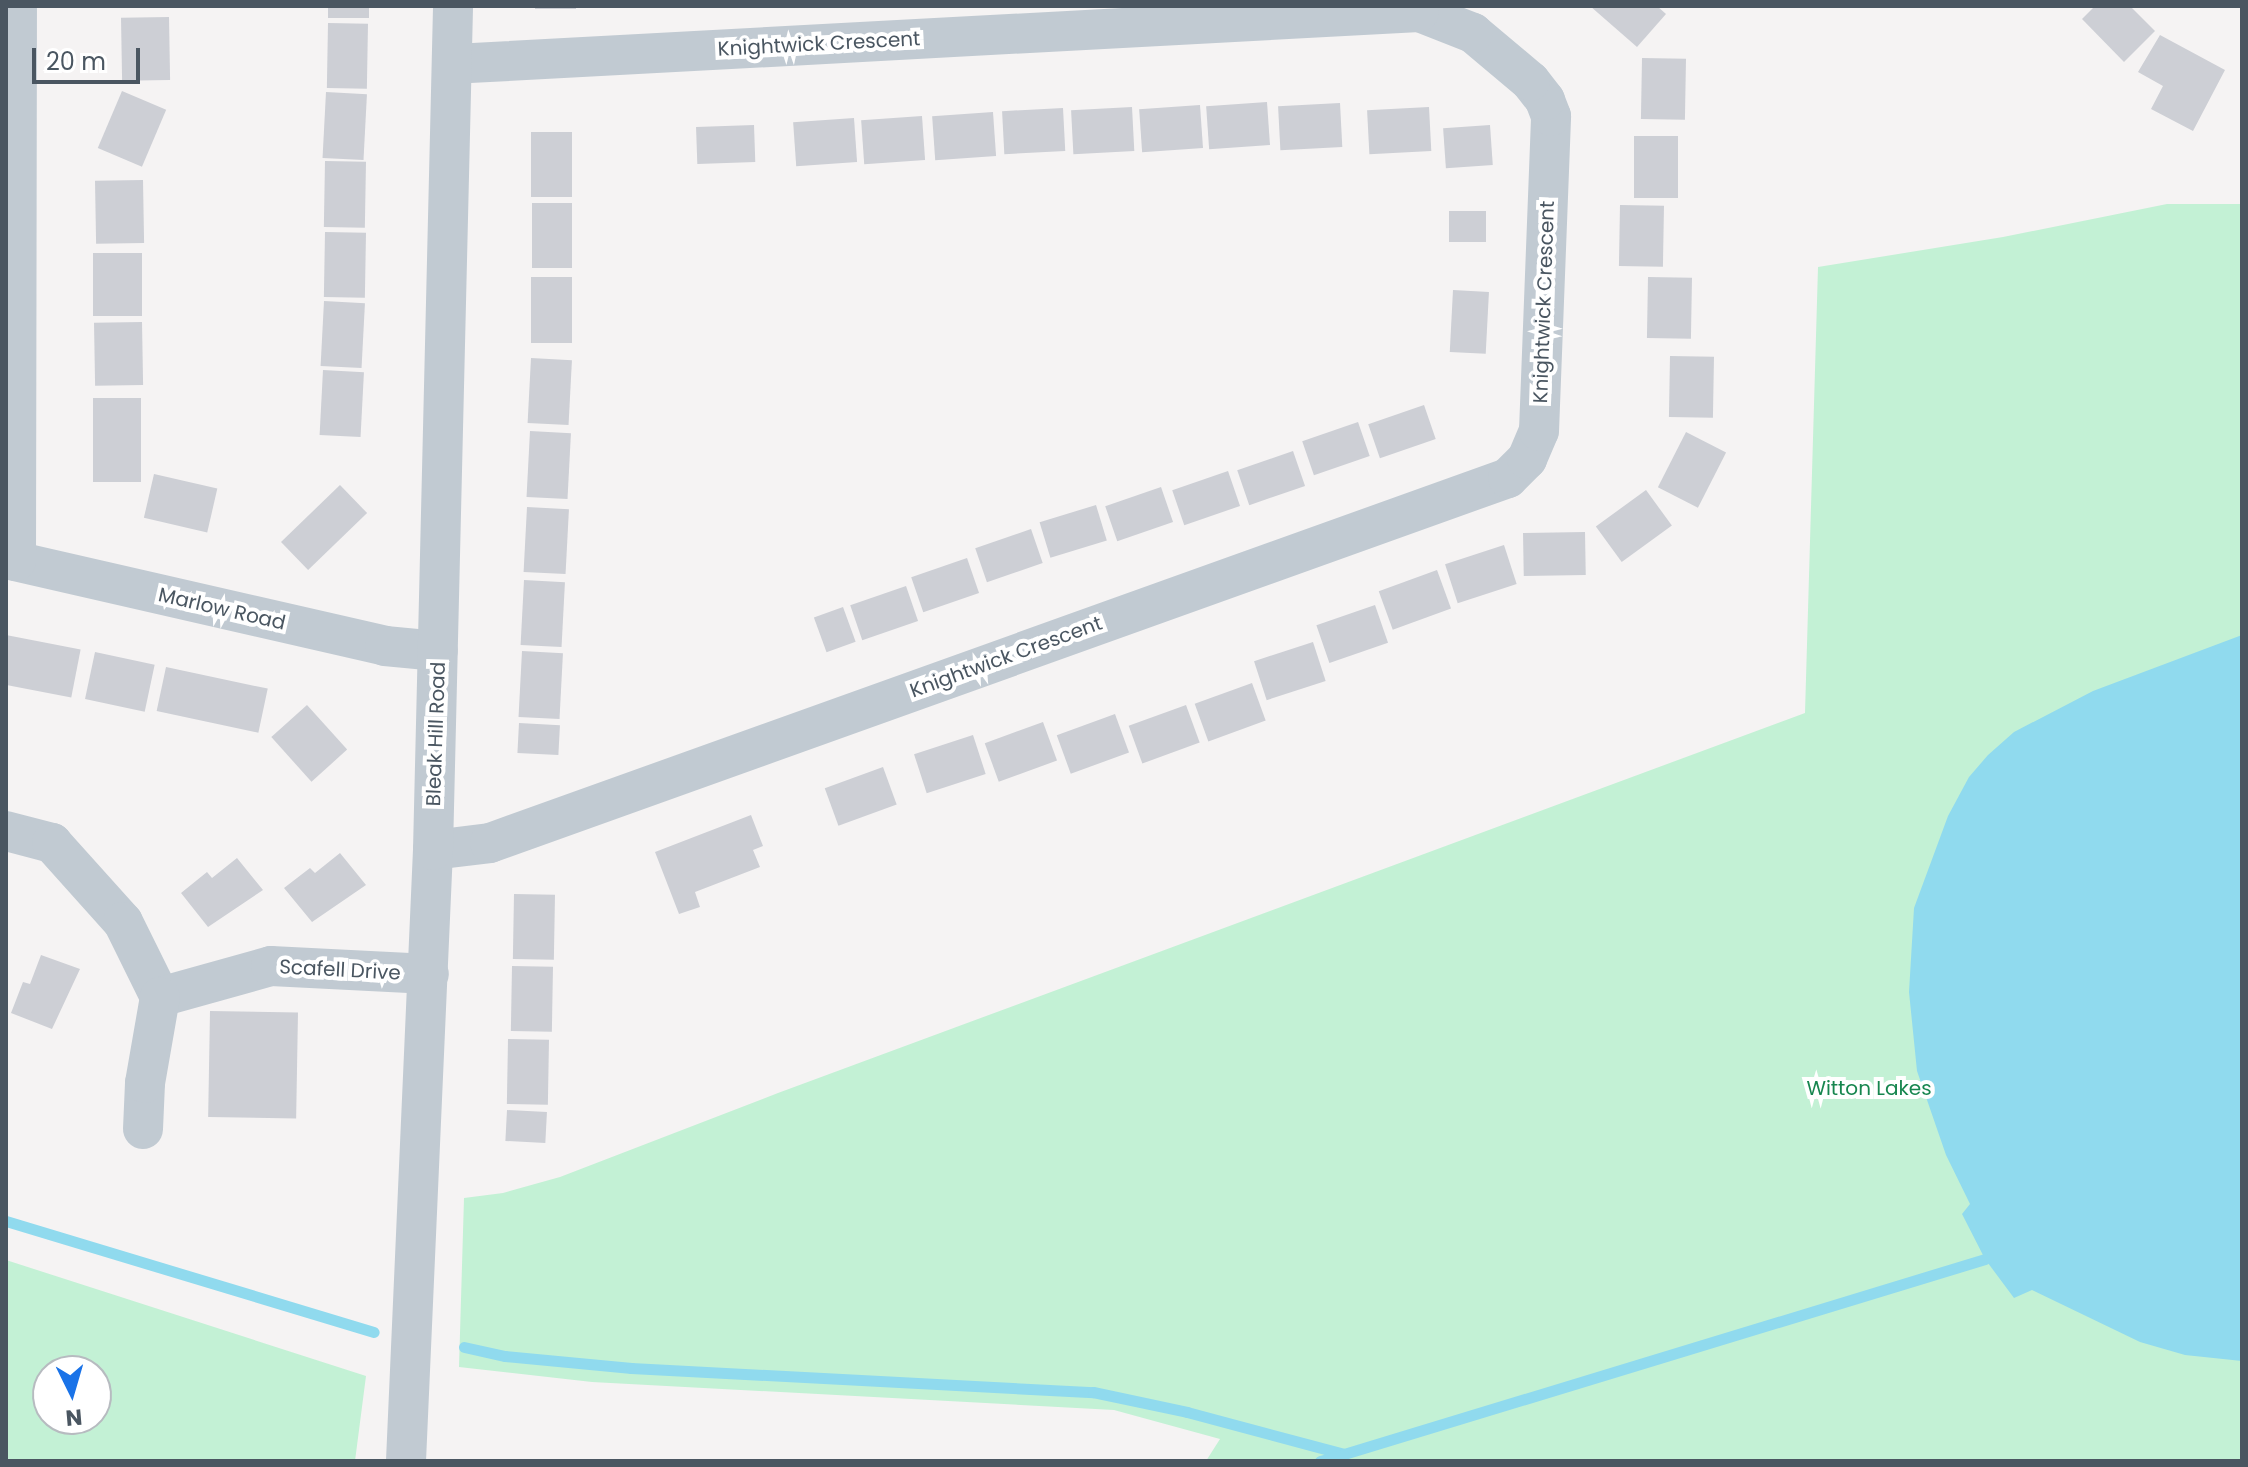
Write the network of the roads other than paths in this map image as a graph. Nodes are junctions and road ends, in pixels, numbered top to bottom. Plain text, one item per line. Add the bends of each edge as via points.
1 (17, 6) edge
2 (453, 6) edge
3 (454, 64) junction
4 (11, 560) edge
5 (438, 651) junction
6 (6, 831) edge
7 (433, 850) junction
8 (429, 974) junction
9 (160, 997) junction
10 (143, 1129) dead end
11 (406, 1461) edge

1 - 4 street
2 - 3 street, Bleak Hill Road
3 - 5 street, Bleak Hill Road
3 - 7 street, Knightwick Crescent via 1419,12 1473,33 1530,81 1551,116 1539,431 1527,459 1508,478 490,843
4 - 5 street, Marlow Road via 385,646
5 - 7 street, Bleak Hill Road
6 - 9 street via 52,843 123,922
7 - 8 street, Bleak Hill Road
8 - 9 street, Scafell Drive via 271,966
8 - 11 street, Bleak Hill Road
9 - 10 street

